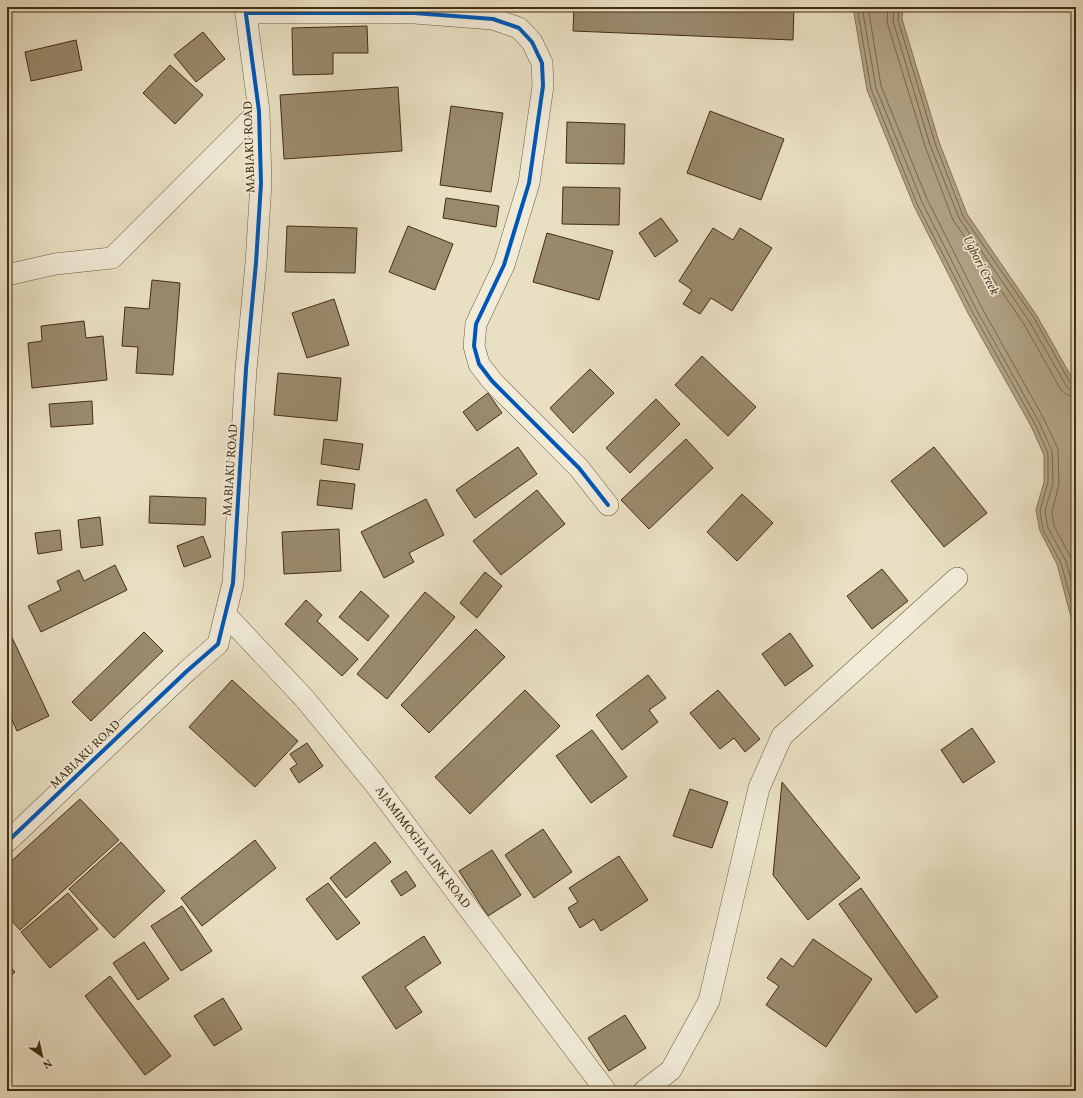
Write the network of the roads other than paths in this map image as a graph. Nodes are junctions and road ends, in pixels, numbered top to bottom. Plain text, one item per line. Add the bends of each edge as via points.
1 (246, 10) edge
2 (259, 111) junction
3 (7, 275) edge
4 (608, 505) dead end
5 (957, 578) dead end
6 (226, 615) junction
7 (7, 842) edge
8 (606, 1091) edge
9 (644, 1091) edge

1 - 2 street, MABIAKU ROAD
1 - 4 street via 414,13 493,19 519,28 532,42 542,63 543,86 529,183 504,265 476,324 474,346 479,364 492,381 579,468
2 - 3 street via 112,258 55,264
2 - 6 street, MABIAKU ROAD via 261,183 257,256 245,384 233,583
5 - 9 street via 782,736 759,788 709,1001 671,1070
6 - 7 street, MABIAKU ROAD via 218,644
6 - 8 street, AJAMIMOGHA LINK ROAD via 304,698 374,783

